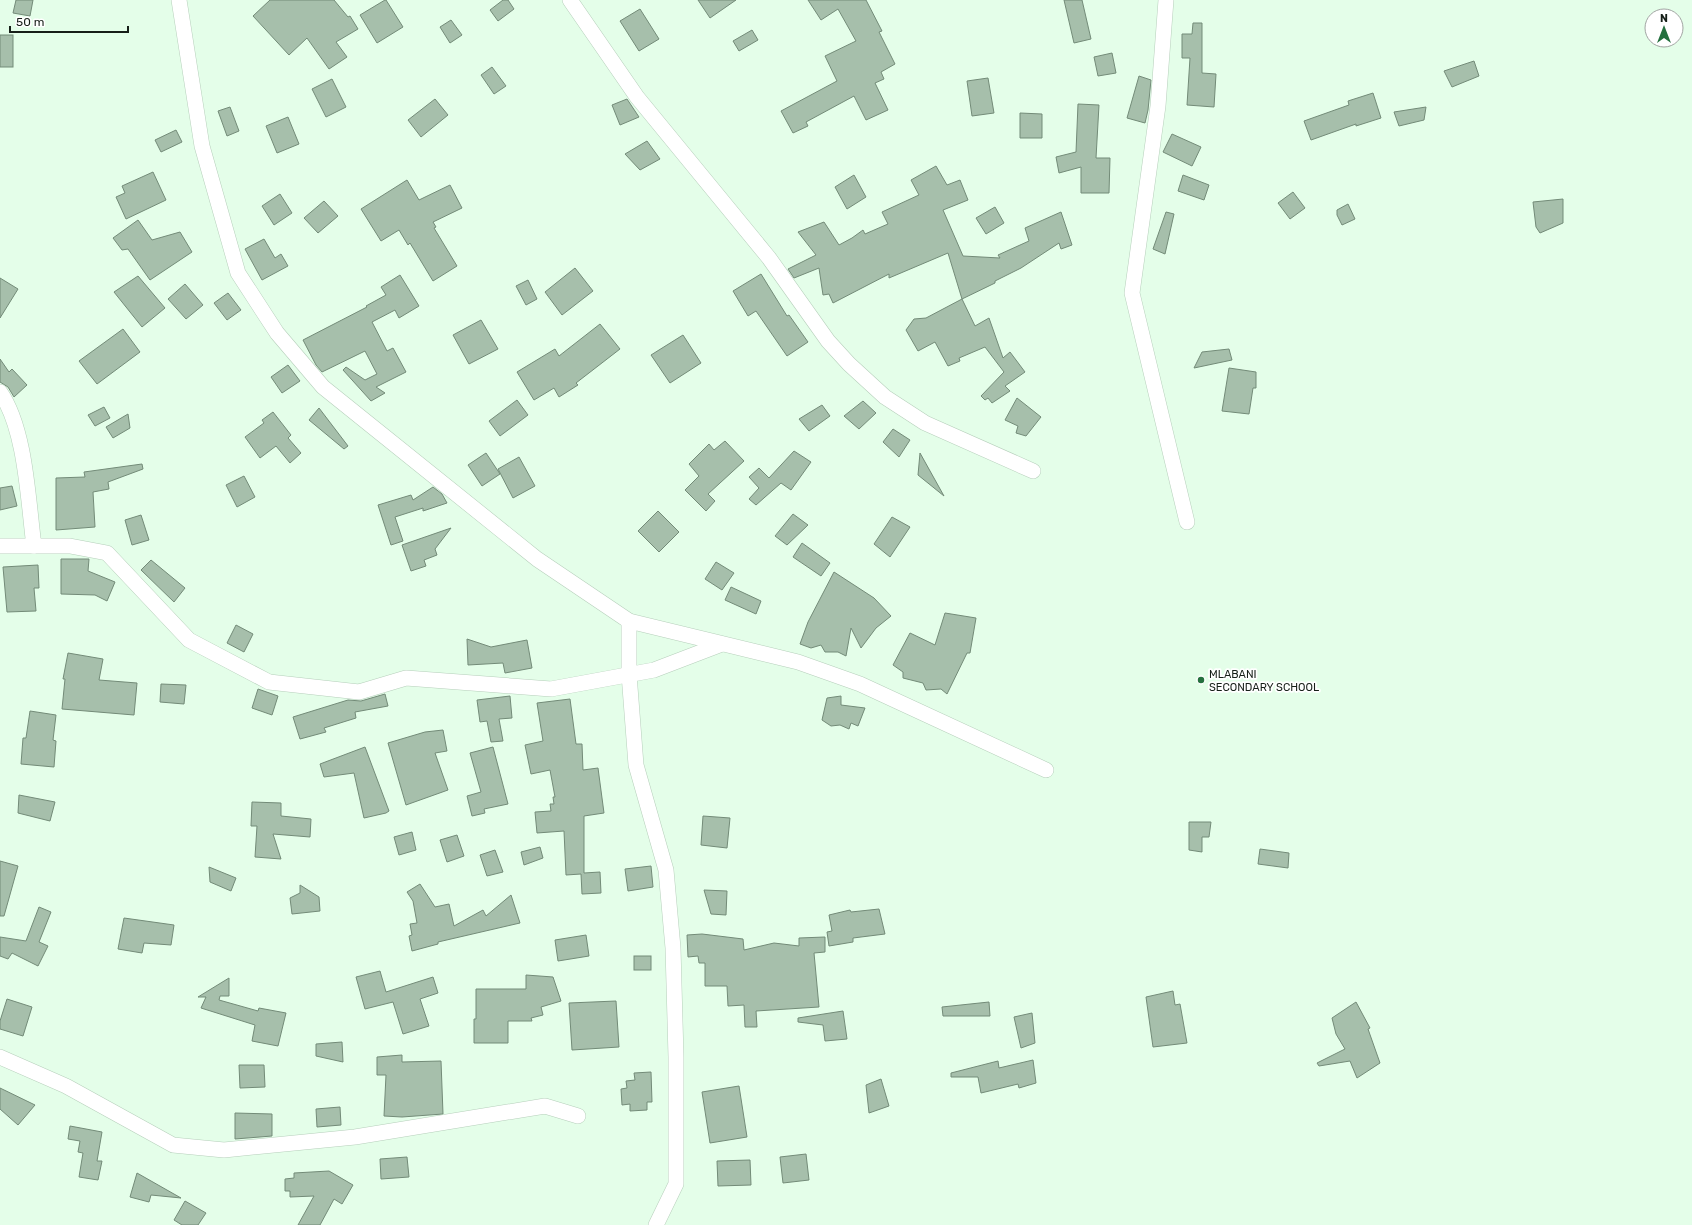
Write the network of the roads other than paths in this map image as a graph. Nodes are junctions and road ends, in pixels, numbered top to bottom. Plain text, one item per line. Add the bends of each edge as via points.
1 (179, 0) edge
2 (570, 0) edge
3 (1166, 0) edge
4 (0, 392) edge
5 (1033, 471) dead end
6 (1187, 522) dead end
7 (0, 546) edge
8 (34, 546) junction
9 (629, 620) junction
10 (722, 644) junction
11 (630, 674) junction
12 (1046, 770) dead end
13 (0, 1057) edge
14 (578, 1116) dead end
15 (656, 1225) edge

1 - 9 street via 202,146 238,273 277,333 323,387 537,559
2 - 5 street via 637,97 769,258 828,341 849,364 885,397 925,423
3 - 6 street via 1158,106 1132,293
4 - 8 street via 20,442
7 - 8 street
8 - 11 street via 70,546 107,553 189,640 269,682 359,692 406,678 551,689
9 - 10 street
9 - 11 street
10 - 11 street via 654,670
10 - 12 street via 798,662 860,684
11 - 15 street via 636,766 666,870 674,948 676,1184
13 - 14 street via 66,1086 173,1145 224,1150 355,1137 545,1106

